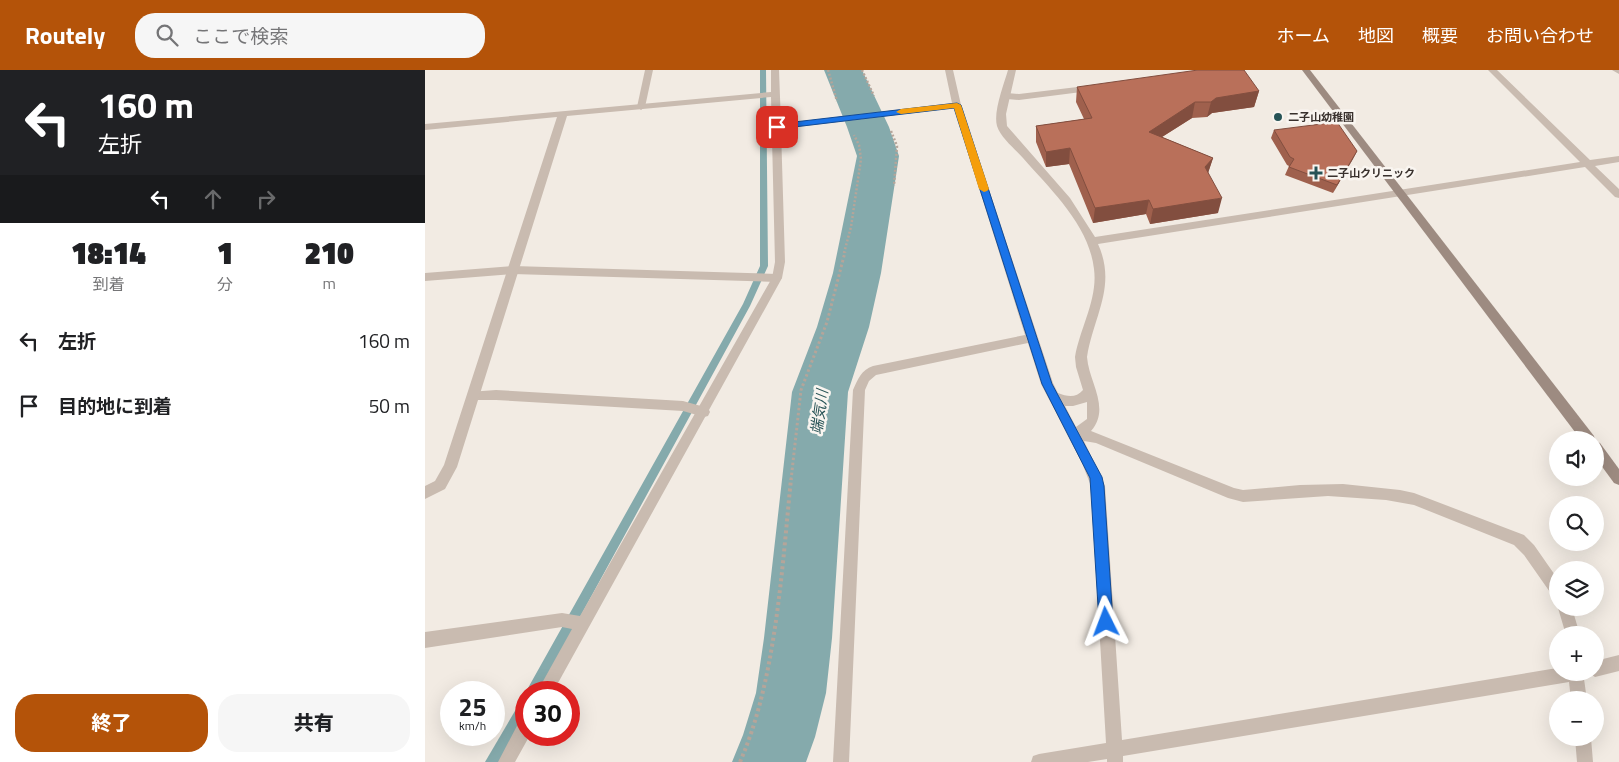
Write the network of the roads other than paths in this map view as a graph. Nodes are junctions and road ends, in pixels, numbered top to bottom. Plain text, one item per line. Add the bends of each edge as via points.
1 (649, 70) edge
2 (775, 70) edge
3 (949, 70) edge
4 (1012, 70) edge
5 (1306, 70) edge
6 (1492, 70) edge
7 (1108, 86) edge
8 (776, 94) junction
9 (1007, 96) junction
10 (957, 105) junction
11 (641, 106) junction
12 (563, 114) junction
13 (425, 127) edge
14 (777, 127) junction
15 (1619, 159) edge
16 (1587, 164) junction
17 (1399, 192) junction
18 (1619, 196) edge
19 (1093, 241) junction
20 (513, 270) junction
21 (425, 277) edge
22 (777, 278) junction
23 (1032, 338) junction
24 (1090, 390) junction
25 (473, 396) junction
26 (1053, 396) junction
27 (703, 412) junction
28 (1582, 431) edge
29 (1073, 434) junction
30 (1604, 460) edge
31 (1619, 479) edge
32 (425, 493) edge
33 (1549, 579) edge
34 (583, 624) junction
35 (425, 640) edge
36 (1619, 663) edge
37 (1604, 667) edge
38 (1549, 678) edge
39 (551, 681) edge
40 (515, 746) edge
41 (1584, 746) edge
42 (1114, 756) edge
43 (506, 762) edge
44 (841, 762) edge
45 (1039, 762) edge
46 (1585, 762) edge

1 - 11 street
2 - 8 street
3 - 10 street
4 - 9 street
5 - 17 street
6 - 16 street
7 - 9 street
8 - 11 street
8 - 14 street
9 - 19 street via 1001,114 1005,132 1064,198
10 - 14 street
10 - 23 street
11 - 12 street
12 - 13 street
12 - 20 street
14 - 22 street via 780,262
15 - 16 street
16 - 17 street
16 - 18 street
17 - 19 street
17 - 28 street
19 - 24 street via 1101,285 1081,356
20 - 21 street
20 - 22 street
20 - 25 street
22 - 27 street
23 - 26 street
23 - 44 street via 873,370 859,390
24 - 26 street via 1075,402
24 - 29 street via 1094,416 1085,430
25 - 27 street via 683,406
25 - 32 street via 446,477 440,485
26 - 29 street
27 - 34 street
29 - 33 street via 1123,447 1233,494 1351,491 1414,499 1519,540
29 - 42 street via 1098,486
30 - 31 street
34 - 35 street via 562,620
34 - 39 street
36 - 37 street
38 - 42 street
40 - 43 street
41 - 46 street
42 - 45 street

